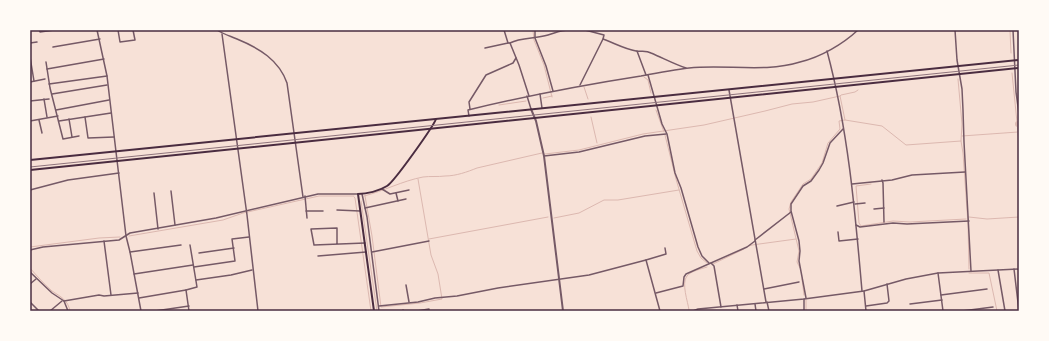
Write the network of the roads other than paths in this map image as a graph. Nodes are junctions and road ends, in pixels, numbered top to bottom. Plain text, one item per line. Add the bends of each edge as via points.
1 (39, 30) edge
2 (54, 30) edge
3 (97, 30) edge
4 (118, 30) edge
5 (133, 30) edge
6 (217, 30) edge
7 (504, 30) edge
8 (535, 30) edge
9 (569, 30) edge
10 (585, 30) edge
11 (858, 30) edge
12 (955, 30) edge
13 (1013, 30) edge
14 (222, 34) junction
15 (100, 38) junction
16 (534, 38) junction
17 (603, 39) junction
18 (30, 42) edge
19 (37, 42) dead end
20 (509, 43) junction
21 (53, 47) dead end
22 (485, 48) dead end
23 (827, 50) junction
24 (637, 51) junction
25 (30, 57) edge
26 (516, 58) junction
27 (104, 59) junction
28 (1014, 60) junction
29 (1019, 60) edge
30 (46, 62) dead end
31 (958, 66) junction
32 (688, 68) junction
33 (1019, 68) edge
34 (47, 69) junction
35 (1015, 69) junction
36 (959, 74) junction
37 (647, 75) junction
38 (107, 76) junction
39 (45, 79) dead end
40 (834, 79) junction
41 (34, 81) junction
42 (30, 82) edge
43 (49, 84) junction
44 (108, 85) junction
45 (580, 85) junction
46 (835, 87) junction
47 (729, 90) junction
48 (552, 91) junction
49 (52, 94) junction
50 (540, 94) junction
51 (528, 96) junction
52 (655, 98) junction
53 (730, 98) junction
54 (44, 99) junction
55 (49, 99) dead end
56 (110, 100) junction
57 (30, 101) edge
58 (657, 106) junction
59 (542, 108) junction
60 (470, 109) junction
61 (531, 109) junction
62 (56, 110) junction
63 (111, 113) junction
64 (1019, 114) edge
65 (58, 116) junction
66 (469, 116) junction
67 (47, 117) junction
68 (85, 117) junction
69 (535, 118) junction
70 (39, 119) junction
71 (69, 119) junction
72 (436, 119) junction
73 (30, 121) edge
74 (59, 121) junction
75 (432, 129) junction
76 (843, 129) junction
77 (42, 133) dead end
78 (294, 133) junction
79 (665, 133) junction
80 (79, 136) dead end
81 (72, 137) junction
82 (114, 137) junction
83 (236, 139) junction
84 (295, 142) junction
85 (238, 148) junction
86 (116, 152) junction
87 (544, 154) junction
88 (30, 160) edge
89 (117, 160) junction
90 (30, 170) edge
91 (964, 172) junction
92 (119, 173) junction
93 (882, 180) junction
94 (852, 184) junction
95 (383, 189) junction
96 (30, 190) edge
97 (408, 190) dead end
98 (171, 191) dead end
99 (154, 193) dead end
100 (396, 193) junction
101 (358, 194) junction
102 (362, 194) junction
103 (304, 198) junction
104 (406, 199) dead end
105 (398, 201) junction
106 (865, 203) dead end
107 (855, 204) junction
108 (837, 206) dead end
109 (366, 208) junction
110 (884, 208) junction
111 (874, 209) dead end
112 (337, 210) dead end
113 (306, 211) junction
114 (358, 211) junction
115 (247, 212) junction
116 (323, 212) dead end
117 (791, 212) junction
118 (308, 218) dead end
119 (968, 220) junction
120 (884, 222) dead end
121 (856, 225) junction
122 (175, 226) junction
123 (158, 228) junction
124 (838, 232) dead end
125 (126, 236) junction
126 (249, 237) junction
127 (858, 239) junction
128 (755, 240) junction
129 (104, 241) junction
130 (429, 241) dead end
131 (362, 243) junction
132 (337, 244) junction
133 (180, 245) dead end
134 (190, 245) dead end
135 (234, 248) junction
136 (665, 248) dead end
137 (30, 250) edge
138 (373, 251) junction
139 (130, 252) junction
140 (364, 252) junction
141 (199, 254) dead end
142 (318, 256) dead end
143 (646, 260) junction
144 (710, 264) junction
145 (194, 266) junction
146 (1014, 269) junction
147 (1019, 269) edge
148 (252, 270) junction
149 (998, 270) junction
150 (971, 271) junction
151 (30, 272) edge
152 (938, 273) junction
153 (134, 274) junction
154 (36, 279) junction
155 (196, 280) junction
156 (559, 280) junction
157 (799, 282) dead end
158 (30, 284) edge
159 (887, 284) junction
160 (406, 285) dead end
161 (764, 289) junction
162 (987, 289) dead end
163 (186, 290) junction
164 (863, 291) junction
165 (138, 293) junction
166 (656, 293) junction
167 (941, 295) junction
168 (111, 296) junction
169 (139, 298) junction
170 (805, 298) junction
171 (942, 300) junction
172 (63, 301) junction
173 (30, 302) edge
174 (409, 302) junction
175 (767, 302) junction
176 (755, 304) junction
177 (910, 304) dead end
178 (737, 305) junction
179 (188, 306) junction
180 (380, 306) junction
181 (866, 306) junction
182 (721, 307) junction
183 (993, 307) dead end
184 (39, 311) edge
185 (50, 311) edge
186 (68, 311) edge
187 (141, 311) edge
188 (155, 311) edge
189 (189, 311) edge
190 (258, 311) edge
191 (374, 311) edge
192 (380, 311) edge
193 (417, 311) edge
194 (429, 311) edge
195 (563, 311) edge
196 (660, 311) edge
197 (693, 311) edge
198 (738, 311) edge
199 (756, 311) edge
200 (769, 311) edge
201 (804, 311) edge
202 (866, 311) edge
203 (943, 311) edge
204 (962, 311) edge
205 (1005, 311) edge
206 (1019, 311) edge

1 - 2 street
3 - 15 street
4 - 5 street via 120,42 135,40
6 - 14 street
7 - 20 street
8 - 16 street
9 - 16 street
10 - 17 street via 604,35
11 - 23 street
12 - 31 street
13 - 28 street
14 - 78 street via 259,49 281,69 287,83
14 - 83 street
15 - 21 street
15 - 27 street
16 - 20 street
16 - 48 street via 546,66
17 - 24 street
17 - 45 street
18 - 19 street
20 - 22 street
20 - 26 street
23 - 32 street via 801,62 774,67
23 - 40 street
24 - 32 street via 651,52 676,65
24 - 37 street
25 - 41 street
26 - 51 street
26 - 60 street via 513,63 486,75 469,102
27 - 34 street
27 - 38 street
28 - 29 main road
28 - 31 main road
28 - 35 street
30 - 34 street
31 - 36 street
31 - 40 main road
32 - 37 street
33 - 35 main road
34 - 43 street
35 - 36 main road
35 - 64 street
36 - 46 main road
36 - 91 street via 963,110
37 - 45 street
37 - 52 street
38 - 43 street
38 - 44 street
39 - 41 street
40 - 46 street
40 - 47 main road
41 - 42 street
43 - 49 street
44 - 49 street
44 - 56 street
45 - 48 street
46 - 53 main road
46 - 76 street
47 - 52 main road
47 - 53 street
48 - 50 street
49 - 62 street
50 - 51 street
50 - 59 street
51 - 60 street
51 - 61 street
52 - 58 street
52 - 59 main road
53 - 58 main road
53 - 128 street
54 - 55 street
54 - 57 street
54 - 67 street
56 - 62 street
56 - 63 street
58 - 69 main road
58 - 79 street
59 - 61 main road
60 - 66 street
61 - 66 main road
61 - 69 street
62 - 65 street
63 - 68 street
63 - 82 street
65 - 67 street
65 - 74 street
66 - 72 main road
67 - 70 street
68 - 71 street
68 - 82 street via 88,138
69 - 75 main road
69 - 87 street
70 - 73 street
70 - 77 street
71 - 74 street
71 - 81 street
72 - 75 main road
72 - 78 main road
74 - 81 street via 63,139
75 - 84 main road
75 - 95 main road via 389,185
76 - 94 street
76 - 117 street via 830,143 816,174 792,201
78 - 83 main road
78 - 84 street
79 - 87 street via 579,152
79 - 144 street via 698,246 702,256
80 - 81 street
82 - 86 street
83 - 85 street
83 - 86 main road
84 - 85 main road
84 - 103 street
85 - 89 main road
85 - 115 street
86 - 88 main road
86 - 89 street
87 - 156 street
89 - 90 main road
89 - 92 street
91 - 93 street via 912,175
91 - 119 street
92 - 96 street via 68,180
92 - 125 street
93 - 94 street
93 - 110 street
94 - 107 street
95 - 100 street via 390,194
95 - 102 main road
97 - 100 street
98 - 122 street
99 - 123 street
100 - 105 street
101 - 102 main road
101 - 103 street via 318,194
101 - 114 main road
102 - 109 street
103 - 113 street
103 - 115 street
104 - 105 street
105 - 109 street
106 - 107 street
107 - 108 street
107 - 121 street
109 - 138 street
110 - 111 street
110 - 120 street
112 - 114 street
113 - 116 street
113 - 118 street
114 - 131 main road
115 - 122 street
115 - 126 street
117 - 128 street
117 - 170 street via 799,241 799,261
119 - 121 street via 860,227
119 - 150 street
121 - 127 street
122 - 123 street
123 - 125 street
124 - 127 street via 839,241
125 - 129 street via 119,240
125 - 139 street
126 - 135 street via 232,239
126 - 148 street
127 - 164 street
128 - 144 street via 747,247
128 - 161 street
129 - 137 street
129 - 168 street
130 - 138 street
131 - 132 street
131 - 140 main road
132 - 132 street via 314,245 311,229 337,228
133 - 139 street
134 - 145 street
135 - 141 street
135 - 145 street via 235,261
136 - 143 street via 666,254
138 - 180 street
139 - 153 street
140 - 142 street
140 - 191 main road
143 - 156 street
143 - 166 street
144 - 166 street via 686,274 683,286
144 - 182 street
145 - 153 street
145 - 155 street
146 - 147 street
146 - 149 street
146 - 206 street
148 - 155 street
148 - 190 street
149 - 150 street
149 - 205 street
150 - 152 street
151 - 154 street
152 - 159 street
152 - 167 street
153 - 165 street
154 - 158 street
154 - 172 street
155 - 163 street via 196,287
156 - 174 street
156 - 195 street
157 - 161 street
159 - 164 street
159 - 181 street via 889,301
160 - 174 street
161 - 175 street
162 - 167 street
163 - 169 street
163 - 179 street
164 - 170 street
164 - 181 street
165 - 168 street
165 - 169 street
166 - 196 street
167 - 171 street
168 - 172 street via 99,295
169 - 187 street
170 - 175 street
170 - 201 street
171 - 177 street
171 - 203 street
172 - 185 street
172 - 186 street
173 - 184 street
174 - 180 street
175 - 176 street
175 - 200 street
176 - 178 street
176 - 199 street
178 - 182 street
178 - 198 street
179 - 188 street
179 - 189 street
180 - 192 street
181 - 202 street
182 - 197 street
183 - 204 street
193 - 194 street

